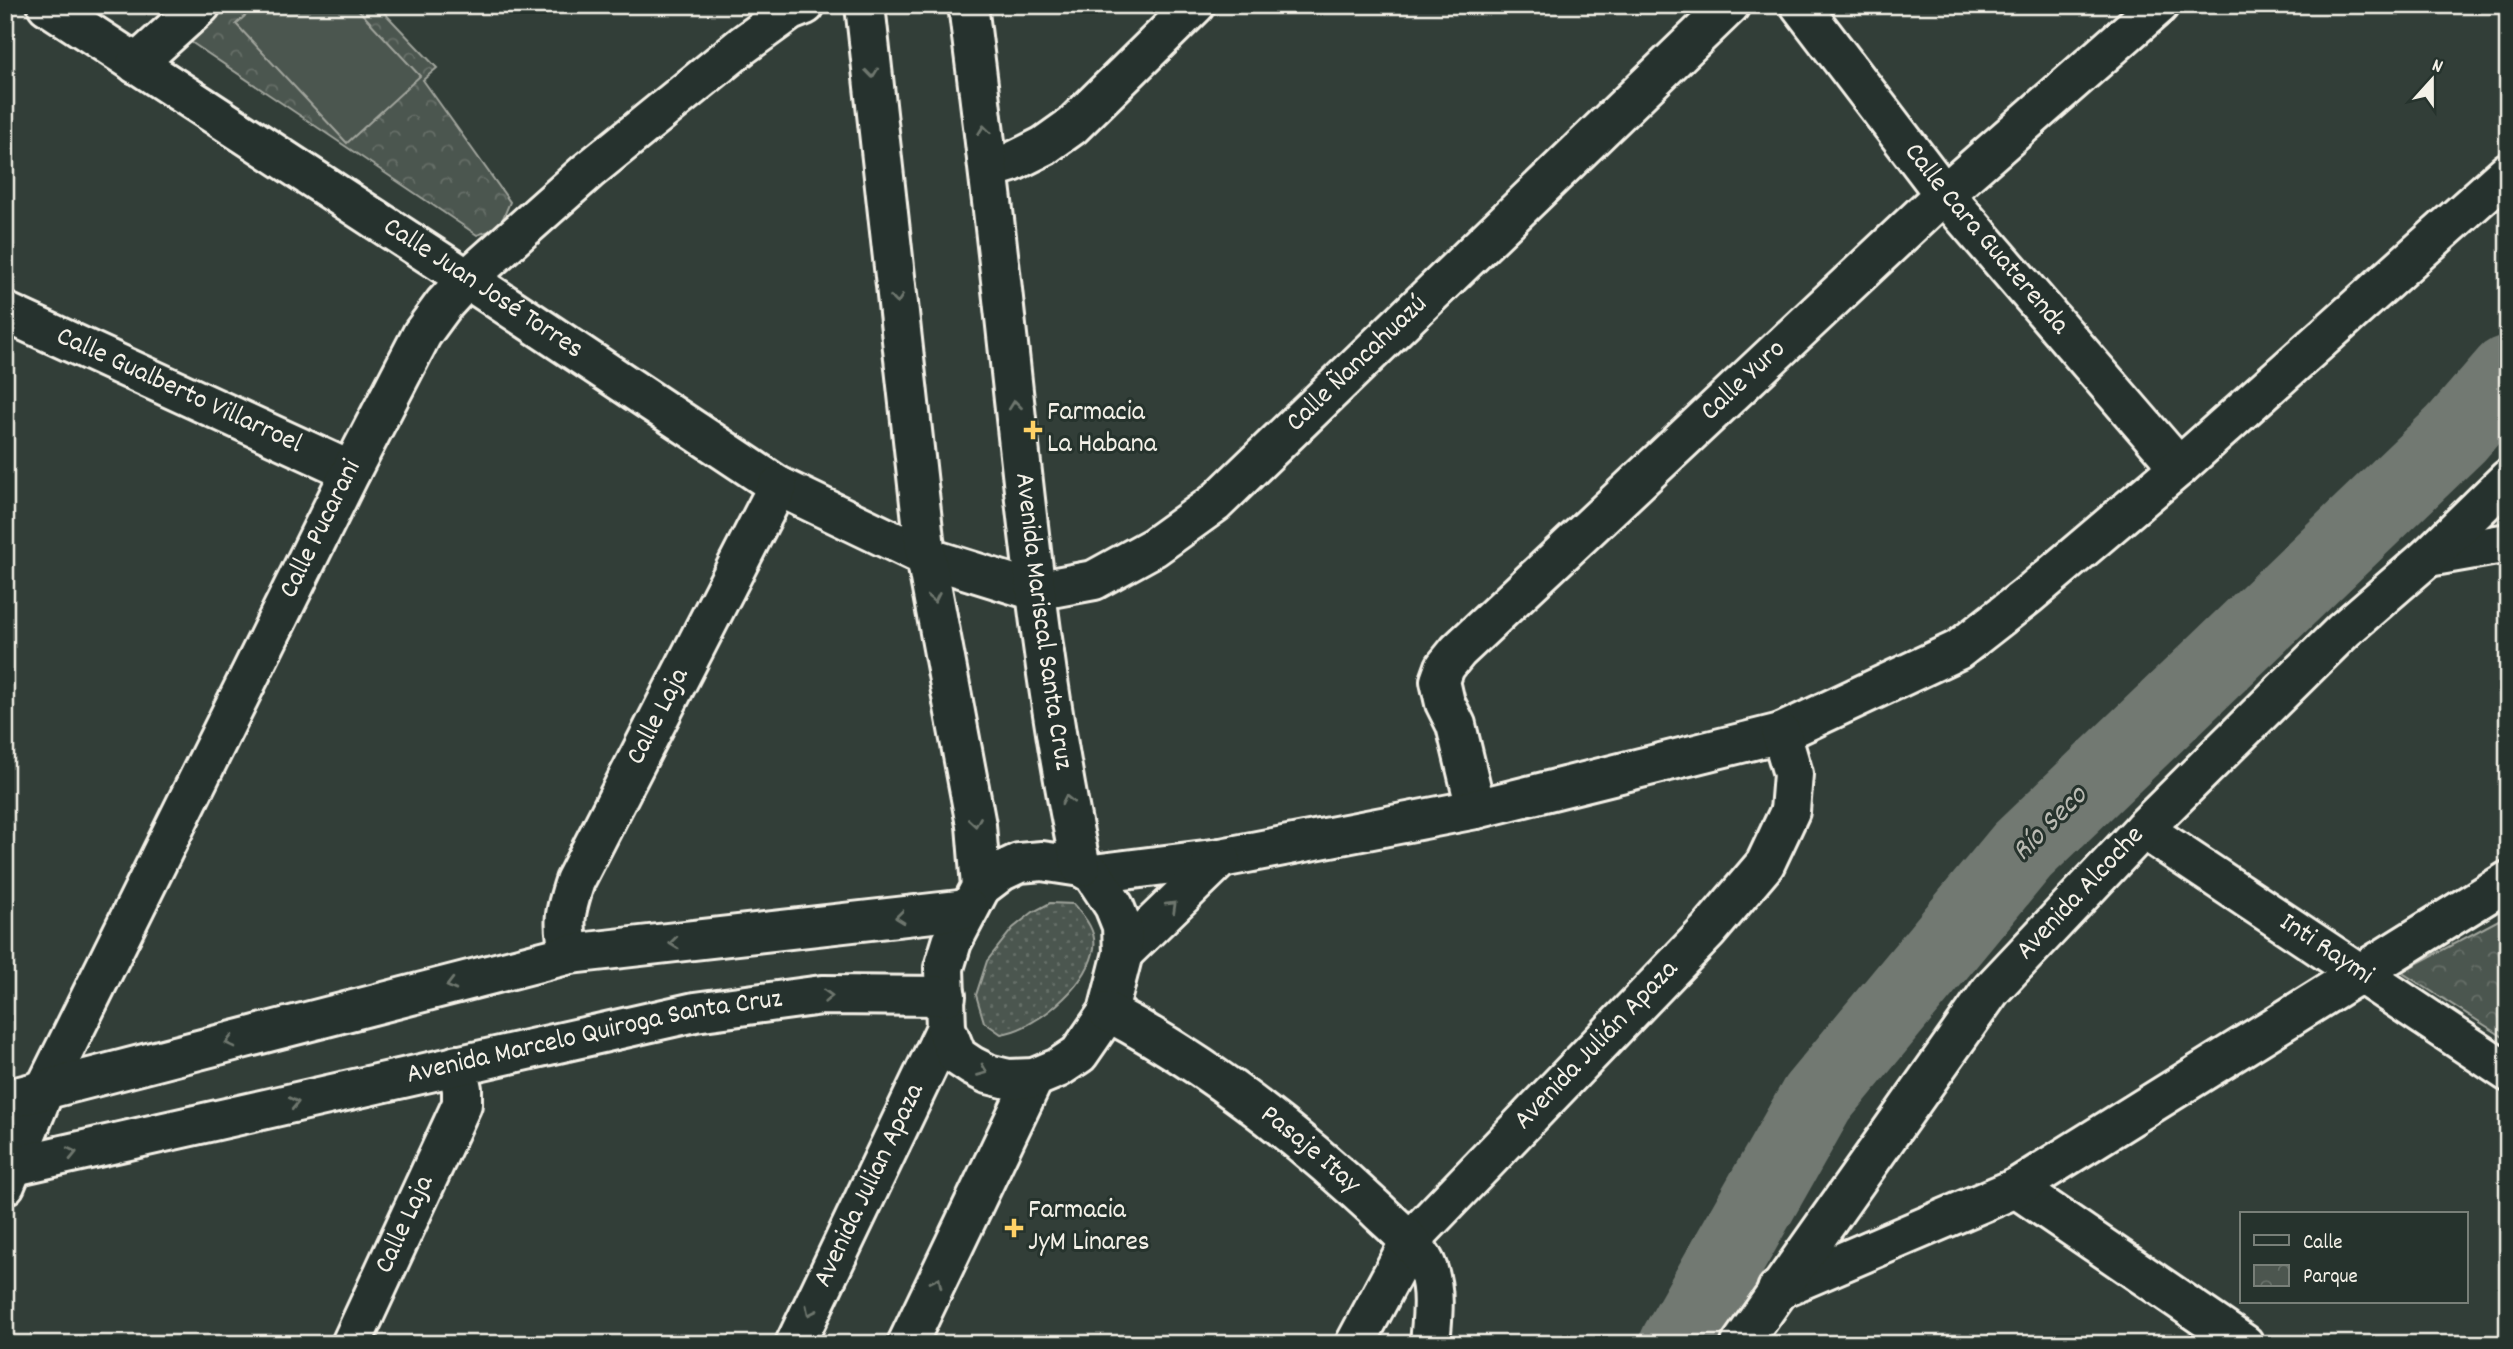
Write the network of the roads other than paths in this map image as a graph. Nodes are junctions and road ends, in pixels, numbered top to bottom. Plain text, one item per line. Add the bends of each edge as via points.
1 (47, 5) edge
2 (201, 5) edge
3 (805, 5) edge
4 (864, 5) edge
5 (968, 5) edge
6 (1195, 5) edge
7 (1730, 5) edge
8 (1800, 5) edge
9 (2159, 5) edge
10 (136, 64) junction
11 (989, 169) junction
12 (2508, 172) edge
13 (1944, 194) junction
14 (467, 279) junction
15 (5, 312) edge
16 (2179, 467) junction
17 (351, 471) junction
18 (2508, 479) edge
19 (778, 486) junction
20 (2508, 543) edge
21 (926, 557) junction
22 (2428, 557) junction
23 (1035, 591) junction
24 (1781, 733) junction
25 (1476, 809) junction
26 (2143, 829) junction
27 (1221, 858) junction
28 (1087, 871) junction
29 (2508, 881) edge
30 (975, 898) junction
31 (1123, 953) junction
32 (570, 954) junction
33 (2360, 973) junction
34 (946, 1012) junction
35 (1108, 1012) junction
36 (457, 1065) junction
37 (2508, 1072) edge
38 (1034, 1078) junction
39 (45, 1089) junction
40 (5, 1100) edge
41 (8, 1173) edge
42 (2016, 1188) junction
43 (1410, 1241) junction
44 (1777, 1290) junction
45 (351, 1344) edge
46 (794, 1344) edge
47 (907, 1344) edge
48 (1355, 1344) edge
49 (1430, 1344) edge
50 (1741, 1344) edge
51 (2244, 1344) edge

1 - 10 street, Calle Juan José Torres
2 - 10 street
3 - 14 street, Calle Pucarani via 743,45 587,171
4 -> 21 street
11 -> 5 street, Avenida Mariscal Santa Cruz
6 - 11 street via 1072,126 1044,146
7 - 23 street, Calle Ñancahuazú via 1215,503 1154,547 1094,580
8 - 13 street, Calle Cara Guaterenda
9 - 13 street, Calle Yuro
10 - 14 street, Calle Juan José Torres
23 -> 11 street, Avenida Mariscal Santa Cruz
12 - 16 street
13 - 16 street, Calle Cara Guaterenda
13 - 25 street, Calle Yuro via 1445,667 1442,692 1456,725
14 - 17 street, Calle Pucarani via 422,334
14 - 19 street, Calle Juan José Torres
15 - 17 street, Calle Gualberto Villarroel
16 - 24 street via 1958,650
17 - 39 street, Calle Pucarani
18 - 22 street, Avenida Alcoche
19 - 21 street, Calle Juan José Torres
19 - 32 street, Calle Laja via 575,881 564,913
20 - 22 street
21 - 23 street, Calle Ñancahuazú
21 -> 30 street via 976,825
22 - 26 street, Avenida Alcoche via 2344,630
28 -> 23 street, Avenida Mariscal Santa Cruz via 1063,781
24 - 25 street
24 - 43 street, Avenida Julián Apaza via 1793,774 1790,811 1765,864 1708,931
25 - 27 street
26 - 33 street, Inti Raymi
26 - 44 street, Avenida Alcoche via 1991,990
27 - 28 street
31 -> 27 street
28 - 30 street via 1042,861 1019,863 1002,871
28 - 31 street, Avenida Mariscal Santa Cruz via 1114,906 1122,926
29 - 33 street
30 -> 32 street
30 - 34 street via 944,968
31 - 35 street, Avenida Mariscal Santa Cruz
32 -> 39 street
33 - 37 street, Inti Raymi
33 - 42 street
36 -> 34 street, Avenida Marcelo Quiroga Santa Cruz via 695,1012 822,995
34 -> 38 street via 957,1056 988,1074
34 -> 46 street, Avenida Julian Apaza
35 - 38 street via 1079,1054
35 - 43 street, Pasaje Itay via 1205,1069 1337,1173
41 -> 36 street, Avenida Marcelo Quiroga Santa Cruz
36 - 45 street, Calle Laja via 462,1104
47 -> 38 street
39 - 40 street
39 - 41 street, Calle Pucarani
42 - 44 street
42 - 51 street
43 - 48 street, Avenida Julián Apaza
43 - 49 street, Pasaje Itay via 1428,1269 1433,1304
44 - 50 street, Avenida Alcoche

